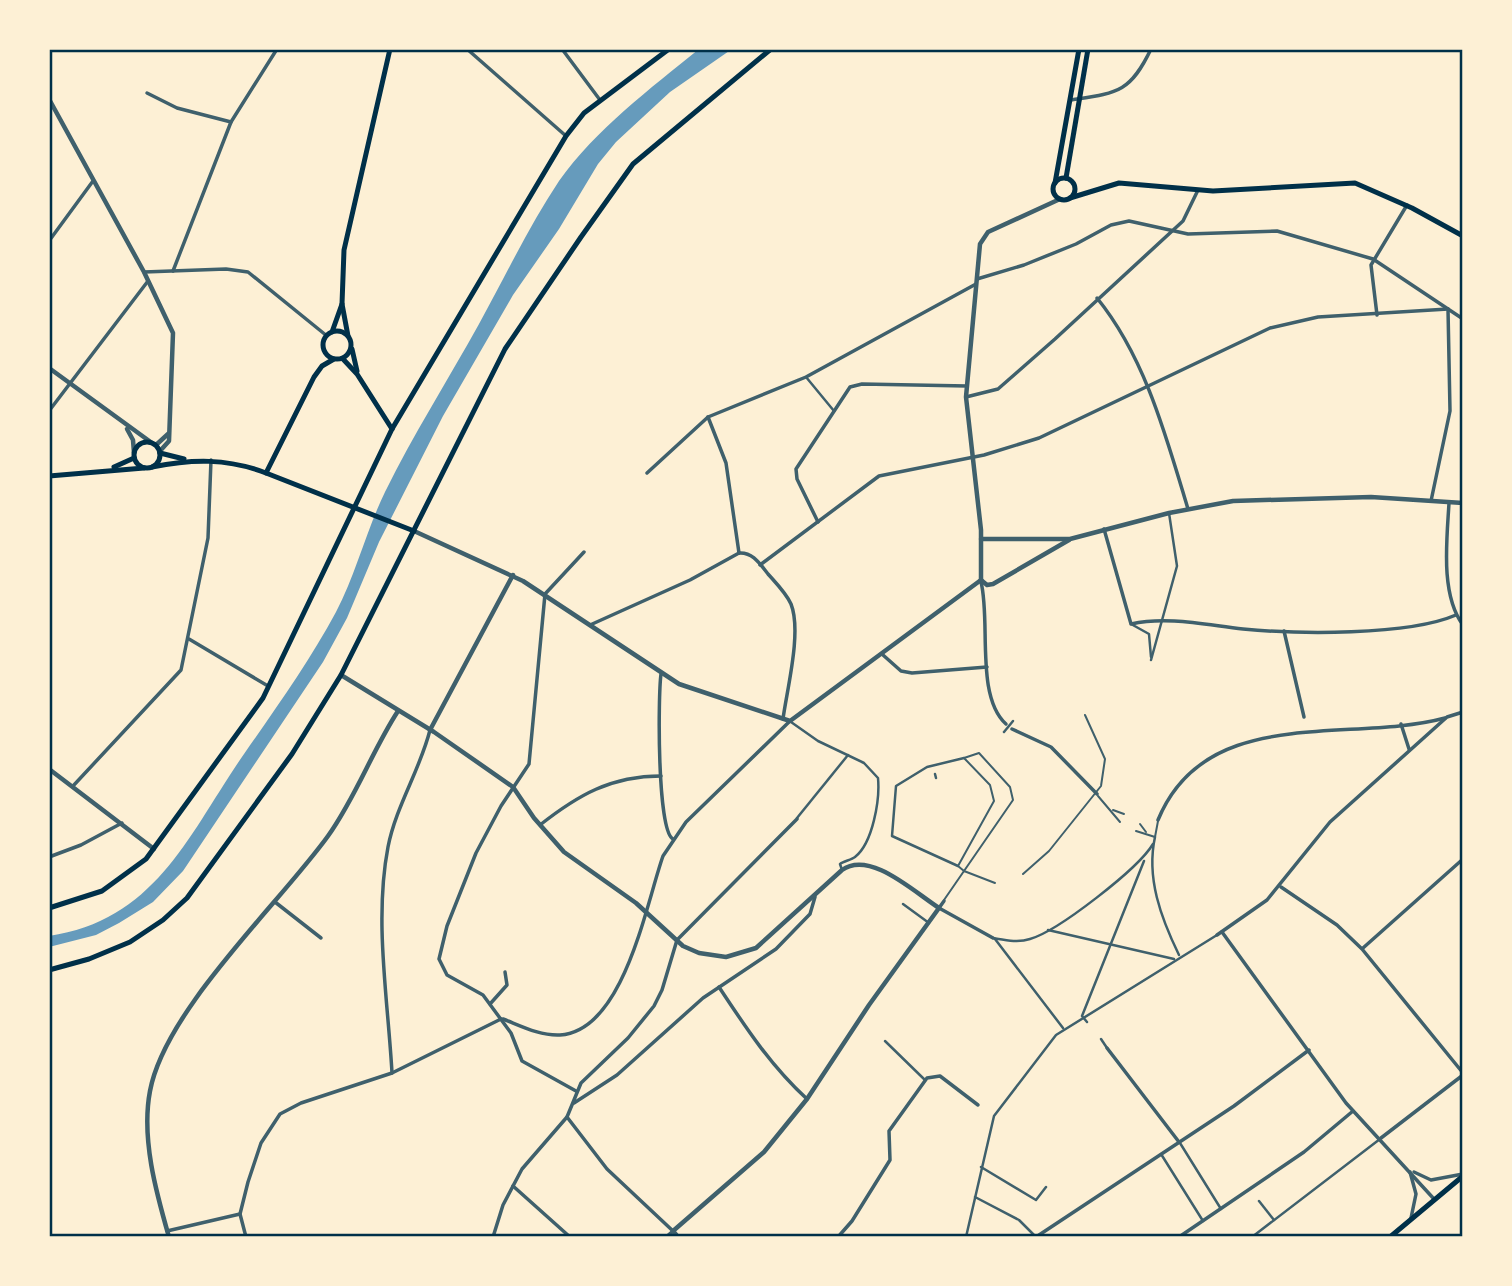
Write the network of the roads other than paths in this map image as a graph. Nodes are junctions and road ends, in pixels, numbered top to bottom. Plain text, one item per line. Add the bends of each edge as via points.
1 (277, 49) edge
2 (390, 49) edge
3 (467, 49) edge
4 (562, 49) edge
5 (668, 49) edge
6 (771, 49) edge
7 (1079, 49) edge
8 (1088, 49) edge
9 (1151, 49) edge
10 (147, 93) dead end
11 (49, 99) edge
12 (1081, 99) junction
13 (600, 100) junction
14 (1070, 100) junction
15 (231, 122) junction
16 (566, 136) junction
17 (1066, 178) junction
18 (93, 181) junction
19 (1055, 183) junction
20 (1198, 190) junction
21 (1070, 198) junction
22 (1059, 199) junction
23 (1407, 205) junction
24 (1173, 232) junction
25 (1463, 236) edge
26 (49, 241) edge
27 (1373, 259) junction
28 (173, 271) junction
29 (144, 272) junction
30 (148, 281) junction
31 (977, 282) junction
32 (1097, 298) junction
33 (342, 304) junction
34 (1448, 309) junction
35 (1377, 315) junction
36 (1463, 319) edge
37 (329, 334) junction
38 (348, 336) junction
39 (351, 344) junction
40 (334, 359) junction
41 (343, 359) junction
42 (49, 369) edge
43 (357, 374) junction
44 (806, 377) junction
45 (70, 384) junction
46 (967, 386) junction
47 (1147, 387) junction
48 (966, 397) junction
49 (49, 411) edge
50 (834, 411) junction
51 (708, 417) junction
52 (121, 423) junction
53 (392, 429) junction
54 (169, 433) junction
55 (154, 444) junction
56 (160, 452) junction
57 (134, 455) junction
58 (974, 458) junction
59 (187, 460) junction
60 (211, 460) junction
61 (152, 467) junction
62 (144, 468) junction
63 (108, 470) junction
64 (267, 473) junction
65 (648, 473) dead end
66 (49, 476) edge
67 (1431, 500) junction
68 (1449, 503) junction
69 (1463, 503) edge
70 (354, 507) junction
71 (1188, 509) junction
72 (1169, 513) junction
73 (818, 522) junction
74 (1104, 529) junction
75 (414, 531) junction
76 (981, 539) junction
77 (1070, 540) junction
78 (584, 552) dead end
79 (738, 553) junction
80 (760, 565) junction
81 (513, 575) junction
82 (981, 580) junction
83 (545, 594) junction
84 (1456, 615) junction
85 (1160, 621) junction
86 (1131, 624) junction
87 (1463, 625) edge
88 (589, 626) junction
89 (1284, 632) junction
90 (189, 639) junction
91 (883, 655) junction
92 (987, 667) junction
93 (662, 674) junction
94 (341, 675) junction
95 (270, 687) junction
96 (398, 711) junction
97 (1463, 712) edge
98 (1085, 715) dead end
99 (1304, 717) dead end
100 (1447, 717) junction
101 (783, 719) junction
102 (790, 721) junction
103 (1013, 721) dead end
104 (1006, 724) dead end
105 (1401, 724) junction
106 (1012, 729) dead end
107 (430, 730) junction
108 (1004, 732) dead end
109 (1409, 750) junction
110 (848, 755) junction
111 (964, 758) junction
112 (49, 769) edge
113 (661, 776) junction
114 (73, 786) junction
115 (513, 787) junction
116 (1097, 794) junction
117 (1112, 810) junction
118 (1124, 814) dead end
119 (797, 819) joint
120 (1158, 820) joint
121 (1120, 822) dead end
122 (122, 824) junction
123 (1140, 824) dead end
124 (539, 825) junction
125 (1136, 831) dead end
126 (1147, 832) junction
127 (1155, 837) junction
128 (673, 839) junction
129 (1153, 844) junction
130 (155, 849) junction
131 (49, 857) edge
132 (1146, 857) junction
133 (1463, 859) edge
134 (957, 866) junction
135 (842, 870) junction
136 (964, 871) junction
137 (1023, 874) dead end
138 (995, 883) dead end
139 (1280, 887) junction
140 (815, 895) junction
141 (944, 901) joint
142 (275, 902) junction
143 (903, 904) dead end
144 (49, 908) edge
145 (939, 908) junction
146 (645, 911) junction
147 (929, 923) junction
148 (1048, 930) junction
149 (1219, 933) junction
150 (993, 937) junction
151 (321, 938) dead end
152 (677, 940) junction
153 (1111, 945) junction
154 (1362, 949) junction
155 (1180, 956) junction
156 (1174, 959) junction
157 (49, 970) edge
158 (505, 972) dead end
159 (719, 987) junction
160 (490, 1004) junction
161 (1083, 1016) junction
162 (501, 1018) junction
163 (1087, 1022) dead end
164 (1063, 1028) junction
165 (1101, 1039) dead end
166 (885, 1041) dead end
167 (1107, 1048) joint
168 (1309, 1050) junction
169 (392, 1073) junction
170 (1463, 1074) edge
171 (925, 1080) junction
172 (576, 1090) junction
173 (807, 1098) junction
174 (573, 1104) junction
175 (978, 1105) dead end
176 (1353, 1111) junction
177 (567, 1117) junction
178 (1381, 1138) junction
179 (1179, 1142) junction
180 (1161, 1154) junction
181 (981, 1167) junction
182 (1409, 1170) junction
183 (1463, 1175) edge
184 (513, 1186) junction
185 (1046, 1187) dead end
186 (1250, 1189) junction
187 (1254, 1194) dead end
188 (975, 1196) junction
189 (1434, 1199) junction
190 (1259, 1201) dead end
191 (1221, 1209) junction
192 (240, 1214) junction
193 (1411, 1218) junction
194 (1274, 1220) junction
195 (1203, 1221) junction
196 (673, 1231) junction
197 (168, 1234) edge
198 (246, 1237) edge
199 (493, 1237) edge
200 (570, 1237) edge
201 (666, 1237) edge
202 (678, 1237) edge
203 (838, 1237) edge
204 (966, 1237) edge
205 (1036, 1237) edge
206 (1179, 1237) edge
207 (1252, 1237) edge
208 (1390, 1237) edge

1 - 15 street
2 - 33 main road via 348,228
3 - 16 street
4 - 13 street
5 - 13 main road
6 - 75 main road via 625,174 505,349
7 - 14 main road
8 - 12 main road
9 - 12 street via 1129,85
10 - 15 street via 177,108
11 - 18 street
12 - 14 street
12 - 17 main road
13 - 16 main road
14 - 19 main road
15 - 28 street
16 - 53 main road
17 - 19 main road
17 - 21 main road via 1075,185
18 - 26 street
18 - 29 street
19 - 22 main road via 1054,194
20 - 21 main road via 1119,183
20 - 23 main road via 1350,183
20 - 24 street via 1189,214
21 - 22 main road
22 - 31 street via 984,235
23 - 25 main road
23 - 27 street
24 - 27 street via 1277,231
24 - 31 street via 1120,222
24 - 32 street
27 - 34 street
27 - 35 street via 1370,268
28 - 29 street
28 - 37 street via 248,272
29 - 30 street
30 - 45 street
30 - 54 street via 174,340
31 - 44 street
31 - 46 street
32 - 47 street via 1123,331
32 - 48 street via 998,389
33 - 37 main road
33 - 38 main road
34 - 35 street
34 - 36 street
34 - 67 street via 1450,411
35 - 47 street via 1285,323
37 - 38 main road via 339,331
37 - 40 main road via 324,350
38 - 39 main road
39 - 41 main road
39 - 43 main road
40 - 41 main road
40 - 64 main road via 314,377
41 - 43 main road
42 - 45 street
43 - 53 main road
44 - 50 street
44 - 51 street
45 - 49 street
45 - 52 street
46 - 48 street
46 - 50 street via 856,385 845,390
47 - 58 street via 1039,438
47 - 71 street
48 - 58 street
50 - 73 street via 796,469
51 - 65 street
51 - 79 street via 726,463
52 - 55 street
52 - 57 street via 132,436
53 - 70 main road
54 - 55 street
54 - 56 street via 168,444
55 - 56 main road
55 - 57 main road via 142,443
56 - 59 main road
56 - 61 main road
57 - 62 main road
57 - 63 main road
58 - 73 street via 880,476
58 - 76 street
59 - 60 main road
59 - 61 main road
60 - 64 main road
60 - 90 street via 208,538
61 - 62 main road
62 - 63 main road
63 - 66 main road
64 - 70 main road
67 - 68 street
67 - 71 street via 1250,500
68 - 69 street
68 - 84 street via 1450,588
70 - 75 main road
70 - 95 main road
71 - 72 street
72 - 74 street
72 - 85 street via 1177,566
73 - 80 street
74 - 77 street
74 - 86 street
75 - 81 street
75 - 94 main road
76 - 77 street
76 - 82 street
77 - 82 street via 993,584
78 - 83 street
79 - 80 street via 750,554
79 - 88 street
80 - 101 street via 788,598 793,612
81 - 83 street
81 - 107 street
82 - 91 street
82 - 92 street
83 - 88 street
83 - 115 street via 530,757
84 - 87 street
84 - 89 street via 1384,628
85 - 86 street
85 - 86 street via 1151,660 1149,634
85 - 89 street
88 - 93 street
89 - 99 street
90 - 95 street
90 - 114 street via 175,680
91 - 92 street via 901,671 912,673
91 - 102 street
92 - 104 street via 993,701
93 - 101 street via 690,689
93 - 113 street
94 - 96 street
94 - 157 main road via 292,754 187,898 130,942
95 - 130 main road
96 - 107 street
96 - 142 street via 334,827
97 - 100 street
98 - 116 lane via 1106,765
100 - 105 street
100 - 109 street
101 - 102 street
102 - 110 street
102 - 128 street
103 - 108 street
105 - 109 street
105 - 120 street via 1306,729 1212,755 1176,785
106 - 116 street via 1051,747
107 - 115 street
107 - 169 street via 394,826 386,868 384,932
109 - 139 street via 1318,834
110 - 119 street
110 - 135 street via 869,766 878,783 871,830 856,856 840,864
111 - 134 lane via 994,796
111 - 134 street via 906,777 896,786 892,836
111 - 136 lane via 981,753 1013,794 1011,805
112 - 114 street
113 - 124 street via 604,783
113 - 128 street via 665,831
114 - 122 street
115 - 124 street
115 - 160 street via 476,853 440,950 443,970 477,990
116 - 117 lane
116 - 137 lane via 1042,859
117 - 118 lane
117 - 121 lane
119 - 152 street
120 - 127 lane
122 - 130 street
122 - 131 street
123 - 126 lane
124 - 146 street via 575,861
125 - 126 lane
126 - 127 lane
127 - 129 street
128 - 146 street
129 - 132 street
129 - 155 street via 1157,896
130 - 144 main road via 117,883
132 - 148 street
132 - 153 street
133 - 154 street
134 - 136 lane
135 - 140 street
135 - 145 street via 858,863 873,865
136 - 138 lane
136 - 141 lane
139 - 149 street
139 - 154 street via 1337,925
140 - 152 street via 764,943 743,955 708,956
140 - 159 street via 810,914 786,940
141 - 145 street
142 - 151 street
142 - 197 street via 192,1004 152,1081 152,1159
143 - 147 street
145 - 147 street
145 - 150 street
146 - 152 street
146 - 162 street via 616,990 588,1024 567,1034 550,1034
147 - 173 street
148 - 150 street via 1025,940
148 - 153 street
149 - 155 street
149 - 168 street
150 - 164 street
152 - 172 street via 653,1006
153 - 156 street
153 - 161 street
154 - 170 street
155 - 156 street
156 - 161 street
158 - 160 street via 507,985
159 - 173 street via 755,1042
159 - 174 street via 617,1075
160 - 162 street
161 - 163 street
161 - 164 street
162 - 169 street
162 - 172 street via 522,1060
164 - 181 street via 994,1116
165 - 167 street
166 - 171 street
167 - 179 street
168 - 176 street
168 - 179 street
169 - 192 street via 280,1114 257,1153
170 - 178 street
171 - 175 street via 932,1074 940,1076
171 - 203 street via 889,1131 890,1160
172 - 174 street
173 - 196 street via 764,1152
174 - 177 street
176 - 178 street
176 - 186 street
177 - 184 street via 536,1150
177 - 196 street via 607,1169
178 - 182 street
178 - 194 street
179 - 180 street
179 - 191 street
180 - 195 street
180 - 205 street
181 - 185 street via 1035,1200
181 - 188 street
182 - 183 street via 1431,1180
182 - 189 street
182 - 193 street via 1416,1194
183 - 189 main road
184 - 199 street
184 - 200 street
186 - 187 street
186 - 191 street
188 - 204 street
188 - 205 street via 1019,1220
189 - 193 main road
190 - 194 street
191 - 195 street
192 - 197 street
192 - 198 street
193 - 208 main road
194 - 207 street
195 - 206 street
196 - 201 street
196 - 202 street

